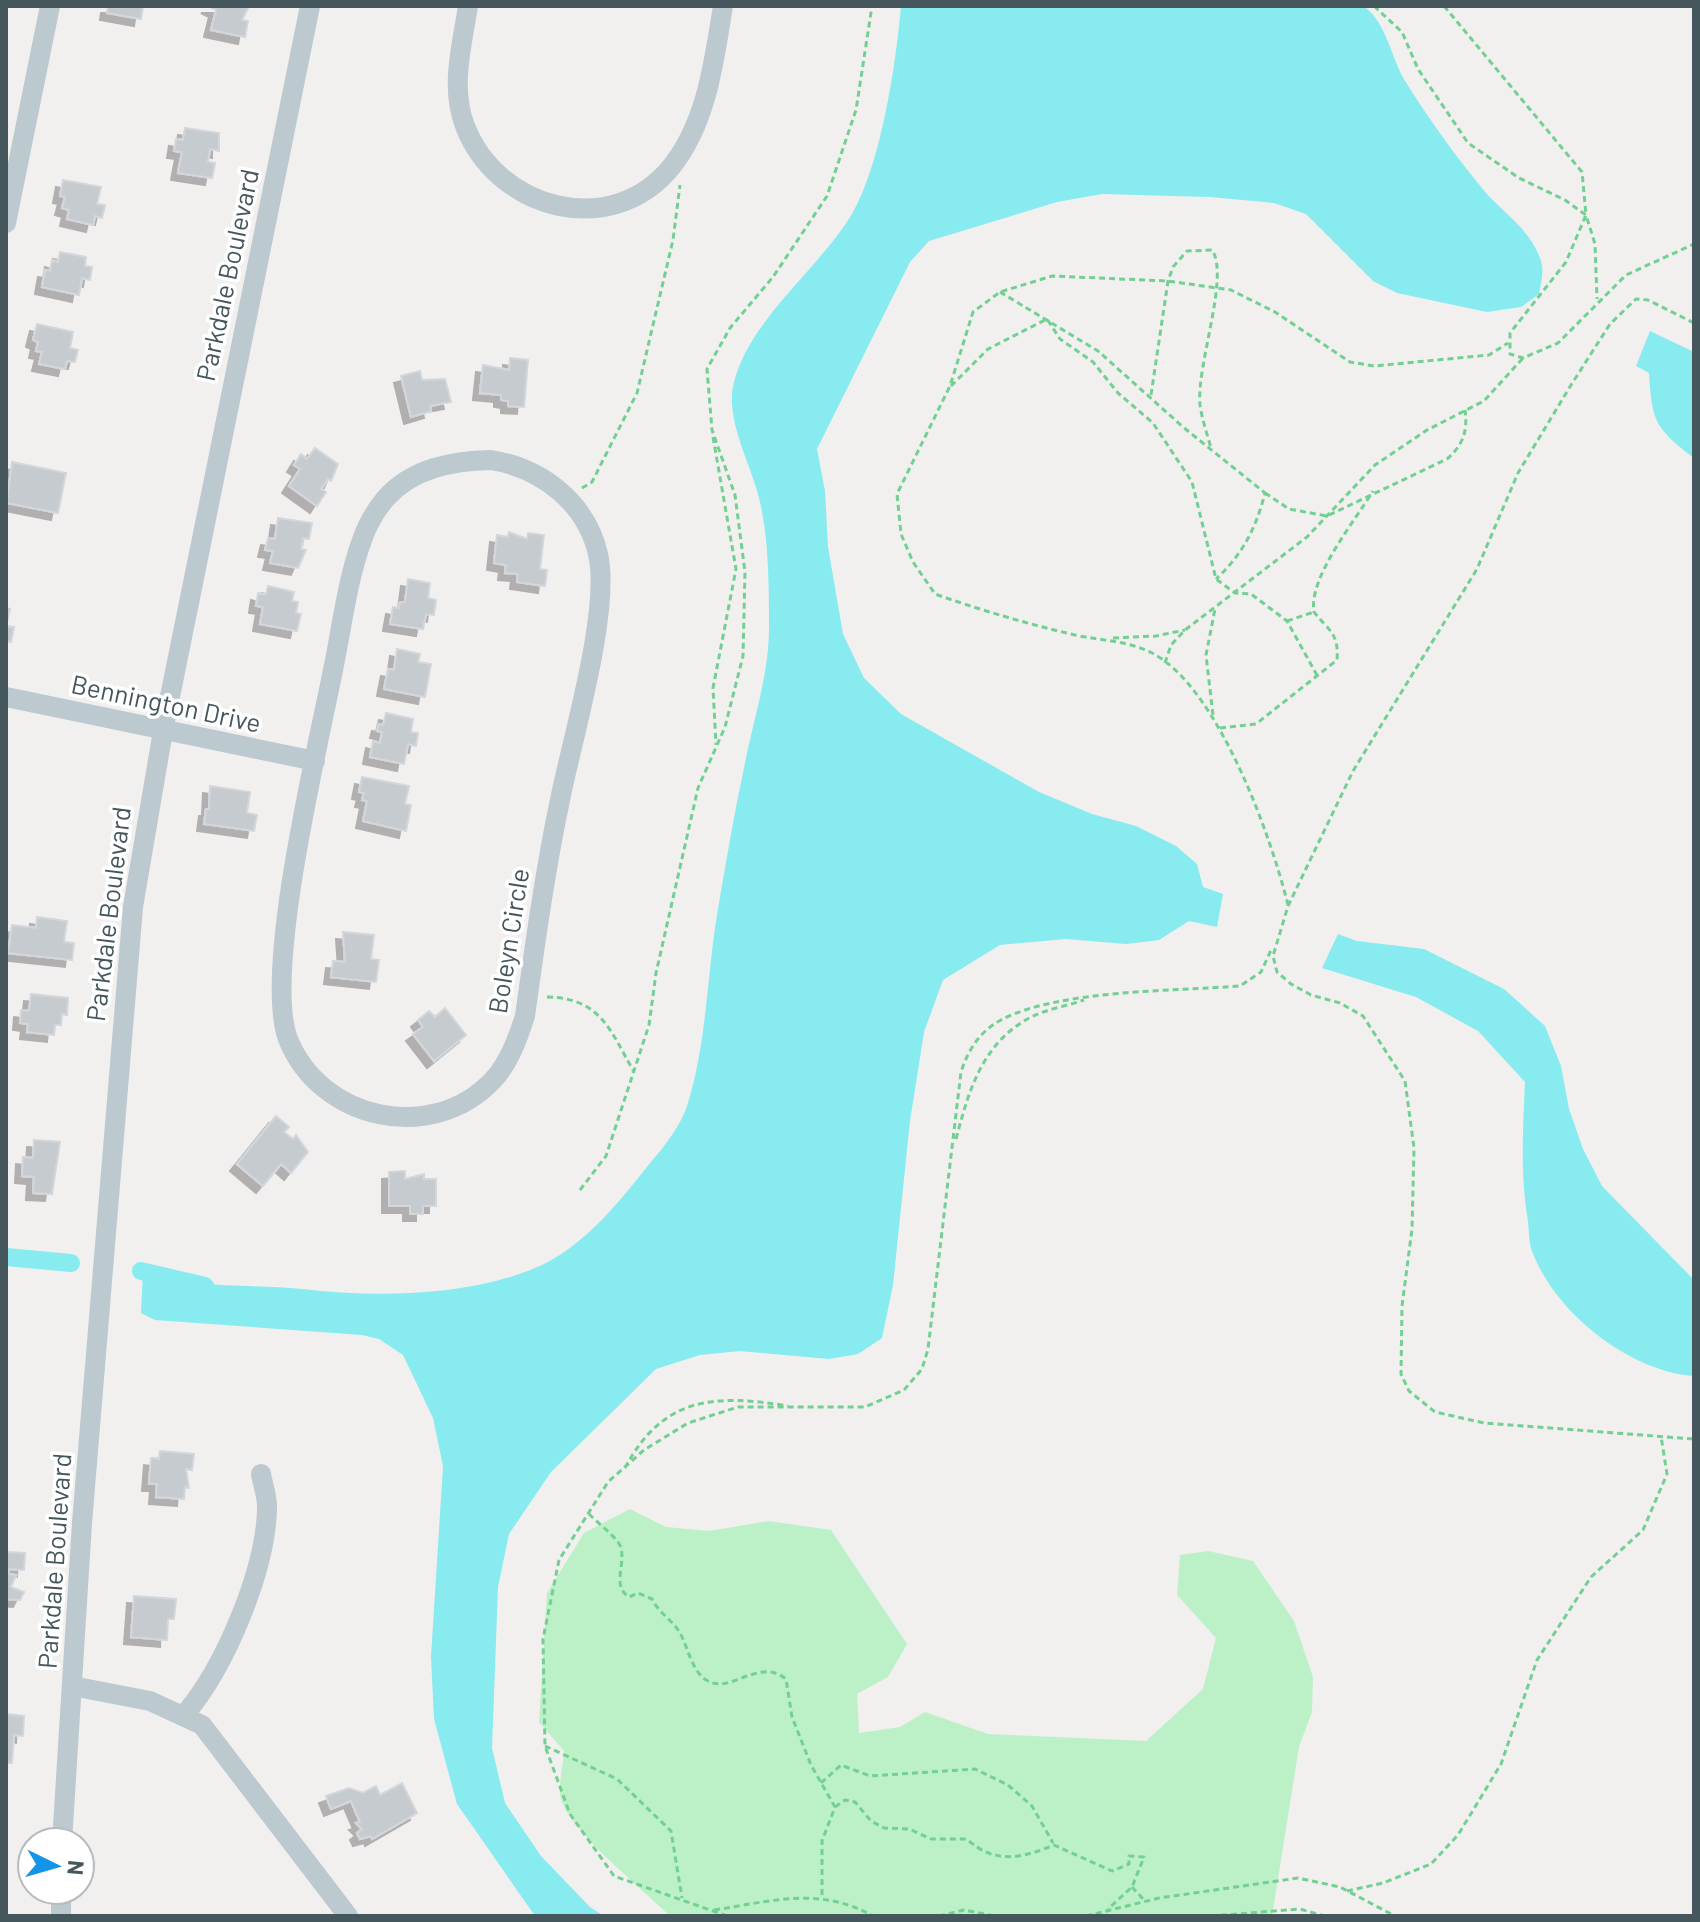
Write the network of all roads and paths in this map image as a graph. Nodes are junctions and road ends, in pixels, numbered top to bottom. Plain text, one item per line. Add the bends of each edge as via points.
1 (50, 6) edge
2 (310, 6) edge
3 (468, 6) edge
4 (723, 6) edge
5 (872, 6) edge
6 (1374, 6) edge
7 (1444, 6) edge
8 (681, 177) dead end
9 (1586, 215) junction
10 (6, 223) edge
11 (1694, 244) edge
12 (1168, 281) junction
13 (1218, 288) junction
14 (1000, 292) junction
15 (1597, 300) junction
16 (1047, 319) junction
17 (1694, 323) edge
18 (1508, 343) junction
19 (1523, 358) junction
20 (950, 386) junction
21 (1151, 396) junction
22 (1465, 410) junction
23 (712, 430) junction
24 (1211, 448) junction
25 (1373, 491) junction
26 (1265, 493) junction
27 (565, 497) junction
28 (1327, 516) junction
29 (1216, 579) junction
30 (1235, 593) junction
31 (1215, 609) junction
32 (1314, 612) junction
33 (1287, 621) junction
34 (1185, 630) junction
35 (1111, 638) junction
36 (1165, 664) junction
37 (1318, 677) junction
38 (6, 697) edge
39 (1214, 719) junction
40 (1220, 728) junction
41 (163, 731) junction
42 (716, 748) junction
43 (315, 761) junction
44 (1288, 906) junction
45 (1274, 945) junction
46 (528, 996) junction
47 (1091, 998) junction
48 (634, 1072) junction
49 (953, 1149) junction
50 (580, 1190) dead end
51 (800, 1407) junction
52 (1661, 1436) junction
53 (1694, 1439) edge
54 (261, 1474) dead end
55 (622, 1474) junction
56 (589, 1514) junction
57 (72, 1686) junction
58 (185, 1714) junction
59 (545, 1746) junction
60 (821, 1783) junction
61 (835, 1807) junction
62 (63, 1826) edge
63 (1054, 1845) junction
64 (1132, 1887) junction
65 (1347, 1891) junction
66 (822, 1897) junction
67 (682, 1898) junction
68 (1145, 1901) junction
69 (1108, 1909) junction
70 (712, 1910) junction
71 (348, 1916) edge
72 (727, 1916) edge
73 (873, 1916) edge
74 (939, 1916) edge
75 (995, 1916) edge
76 (1086, 1916) edge
77 (1211, 1916) edge
78 (1324, 1916) edge
79 (1395, 1916) edge

1 - 10 street
2 - 41 street, Parkdale Boulevard
3 - 4 street via 458,98 479,155 517,192 536,201 580,208 626,199 658,181 672,166 703,103
5 - 23 path via 856,110 827,196 773,277 730,328 707,369
6 - 9 path via 1402,32 1418,69 1468,143
7 - 9 path via 1582,172
8 - 27 path via 673,240 637,393 592,482
9 - 15 path via 1595,244
9 - 18 path via 1566,262 1510,333
11 - 15 path via 1626,275
12 - 13 path
12 - 13 path via 1187,251 1199,248 1217,256
12 - 14 path via 1052,276
12 - 21 path
13 - 18 path via 1275,312 1350,362 1374,366 1489,355
13 - 24 path via 1206,335 1200,403
14 - 16 path
14 - 20 path via 973,312
15 - 19 path via 1558,343
16 - 20 path via 988,349
16 - 21 path via 1098,351
16 - 29 path via 1060,339 1093,362 1175,452 1192,482
17 - 44 path via 1636,299 1610,324 1518,473 1477,569 1353,771
18 - 19 path via 1510,354
19 - 22 path via 1484,401
20 - 35 path via 897,494 901,534 913,562 935,594 1078,636
21 - 24 path
22 - 25 path via 1460,447 1447,459
22 - 28 path via 1375,465
23 - 42 path via 736,569 713,688
23 - 42 path via 735,495 745,572 743,656
24 - 26 path
25 - 28 path
25 - 32 path via 1326,565 1311,599
26 - 28 path via 1289,509
26 - 29 path via 1258,521 1237,560
27 - 43 street, Boleyn Circle via 535,472 491,460 424,471 387,497 372,517 356,560
27 - 46 street, Boleyn Circle via 593,539 601,585 547,866
28 - 30 path
29 - 30 path
30 - 31 path
30 - 33 path via 1251,594
31 - 34 path
31 - 39 path via 1206,655
32 - 33 path
32 - 37 path via 1333,629 1339,643 1337,660
33 - 37 path
34 - 35 path
34 - 36 path via 1171,645
35 - 36 path via 1154,654
36 - 39 path via 1200,697
37 - 40 path via 1256,724
38 - 41 street, Bennington Drive
39 - 40 path
40 - 44 path via 1252,797
41 - 43 street, Bennington Drive
41 - 57 street, Parkdale Boulevard via 137,879 121,1025
42 - 48 path via 698,788 649,1025
43 - 46 street, Boleyn Circle via 280,993 288,1038 316,1082 339,1099 381,1116 430,1115 449,1109 494,1080 518,1038
44 - 45 path
45 - 47 path via 1261,972 1240,986
45 - 52 path via 1277,972 1311,995 1363,1016 1405,1081 1414,1148 1412,1229 1402,1306 1401,1374 1409,1391 1435,1412 1484,1423
46 - 48 path via 570,998 602,1015
47 - 49 path via 1031,1017 998,1041 973,1077
47 - 49 path via 1053,1002 1000,1020 969,1047 961,1072
48 - 50 path via 606,1156
49 - 51 path via 922,1369 904,1390 865,1407
51 - 55 path via 738,1407 688,1423 644,1450
51 - 55 path via 736,1398 697,1403 666,1418 637,1444
52 - 53 path
52 - 65 path via 1667,1474 1643,1530 1591,1577 1537,1660 1501,1764 1458,1835 1431,1864
54 - 58 street via 268,1507 265,1537 245,1602 208,1682
55 - 56 path via 608,1482
56 - 59 path via 559,1560 543,1639
56 - 60 path via 619,1543 619,1586 624,1594 652,1599 659,1614 680,1633 704,1678 720,1684 777,1671 786,1679 792,1717
57 - 58 street via 150,1701
57 - 62 street, Parkdale Boulevard
58 - 71 street via 218,1742
59 - 67 path via 570,1814 614,1876
59 - 67 path via 617,1779 671,1831
60 - 61 path
60 - 63 path via 841,1765 870,1776 975,1769 1008,1785 1032,1806
61 - 63 path via 845,1800 855,1802 884,1828 909,1829 931,1839 967,1839 994,1856 1029,1856
61 - 66 path via 822,1841
63 - 64 path via 1112,1871 1129,1864 1129,1856 1144,1857
64 - 68 path
64 - 69 path
65 - 68 path via 1298,1878
65 - 79 path
66 - 70 path
66 - 73 path
67 - 70 path
68 - 69 path
69 - 76 path
70 - 72 path
74 - 75 path via 964,1910
77 - 78 path via 1300,1909

